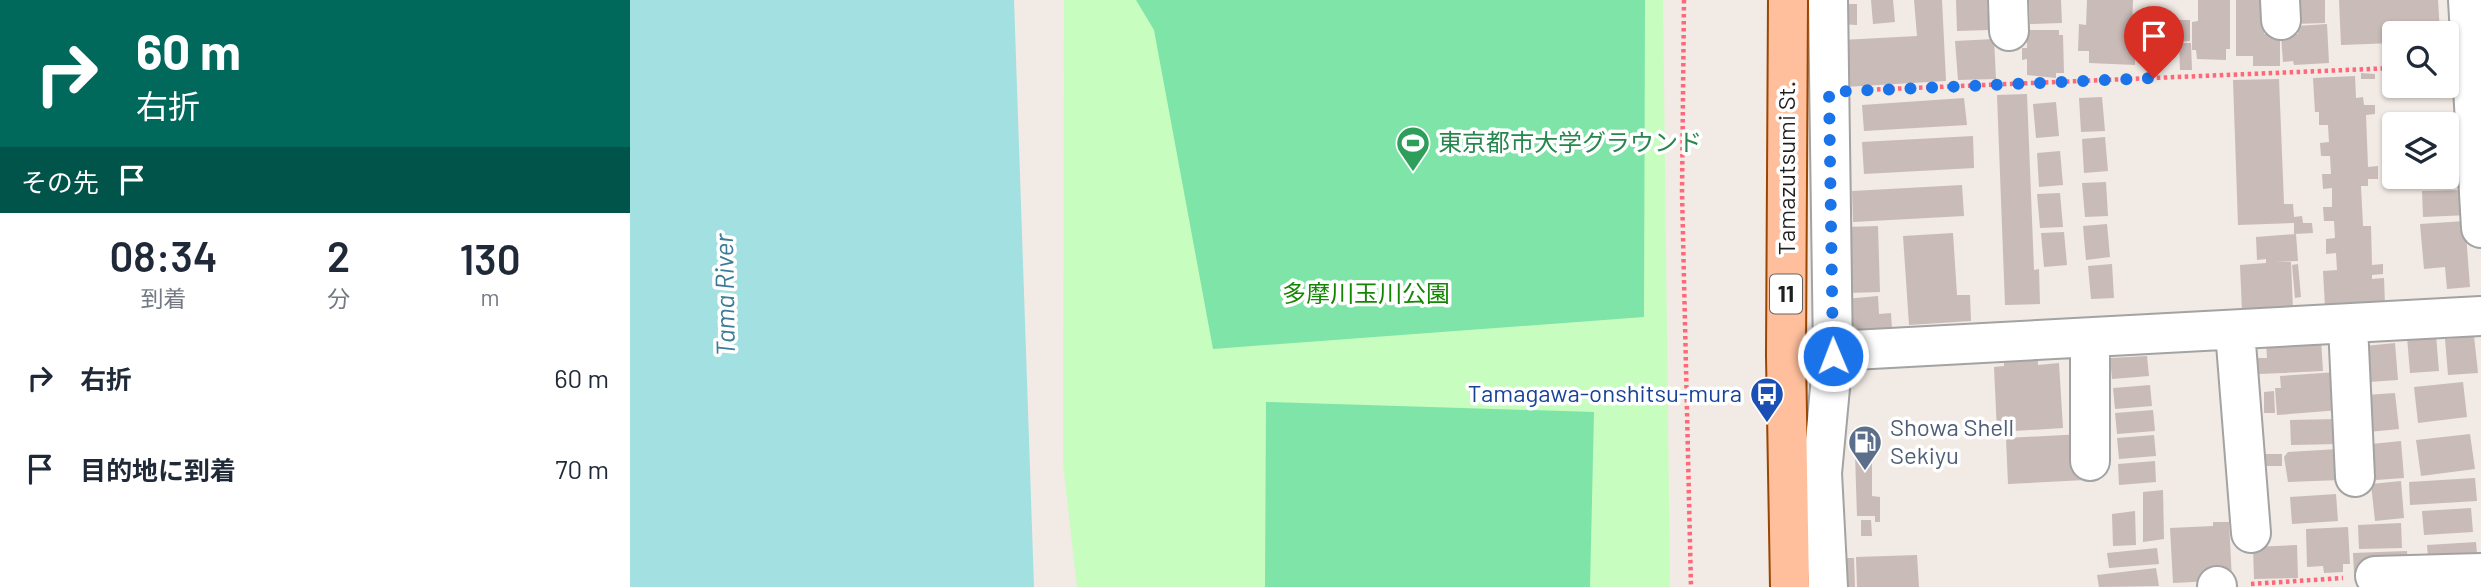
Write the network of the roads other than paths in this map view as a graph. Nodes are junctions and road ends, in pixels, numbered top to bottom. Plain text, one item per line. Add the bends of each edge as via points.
1 (1788, 0) edge
2 (1828, 0) edge
3 (2468, 0) edge
4 (2481, 228) edge
5 (2481, 316) edge
6 (2348, 325) junction
7 (2235, 331) junction
8 (2090, 338) junction
9 (1833, 356) junction
10 (2090, 461) dead end
11 (1804, 473) junction
12 (2355, 477) dead end
13 (2251, 533) dead end
14 (2481, 573) edge
15 (2375, 576) road end
16 (1790, 587) edge
17 (1828, 587) edge

1 - 11 main road, Tamazutsumi St. / 11
2 - 9 street
3 - 4 street
5 - 6 street
6 - 7 street
6 - 12 street
7 - 8 street
7 - 13 street
8 - 9 street via 1853,350
8 - 10 street
9 - 11 street
11 - 16 main road, Tamazutsumi St. / 11
11 - 17 street
14 - 15 street

